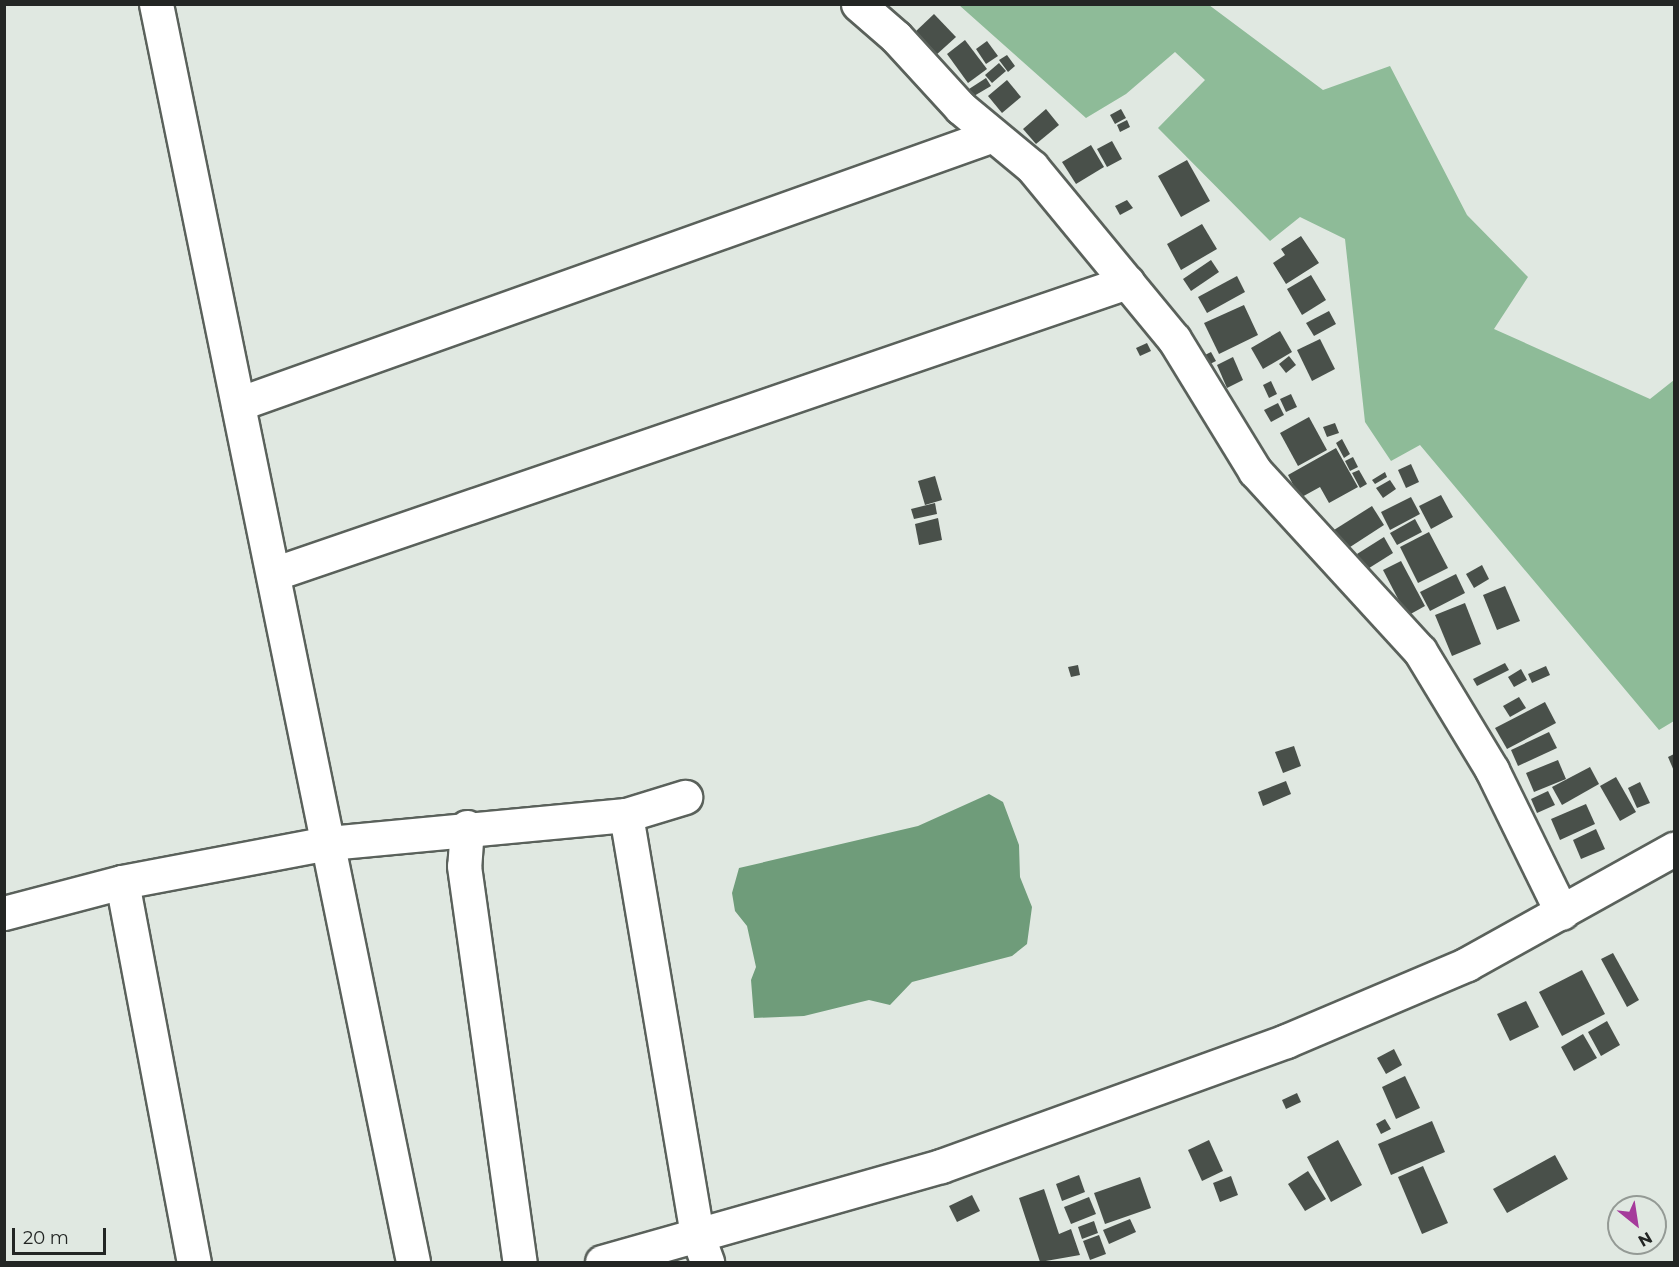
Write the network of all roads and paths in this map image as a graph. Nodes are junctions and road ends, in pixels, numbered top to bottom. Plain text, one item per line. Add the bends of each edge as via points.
1 (156, 4) edge
2 (858, 4) edge
3 (993, 135) junction
4 (1127, 282) junction
5 (238, 404) junction
6 (273, 574) junction
7 (685, 797) dead end
8 (626, 815) junction
9 (467, 827) junction
10 (329, 843) junction
11 (1674, 849) edge
12 (122, 882) junction
13 (1562, 913) junction
14 (4, 914) edge
15 (702, 1248) edge
16 (194, 1263) edge
17 (413, 1263) edge
18 (520, 1263) edge
19 (602, 1263) edge

1 - 5 street
2 - 3 street
3 - 4 street via 1032,167
3 - 5 street
4 - 6 street
4 - 13 street via 1174,339 1255,471 1420,651 1492,770
5 - 6 street
6 - 10 street
7 - 8 street
8 - 9 street
8 - 15 street
9 - 10 street
9 - 18 street via 464,866
10 - 12 street
10 - 17 street
11 - 13 street
12 - 14 street
12 - 16 street
13 - 15 street via 1467,964 1286,1041
15 - 19 street

